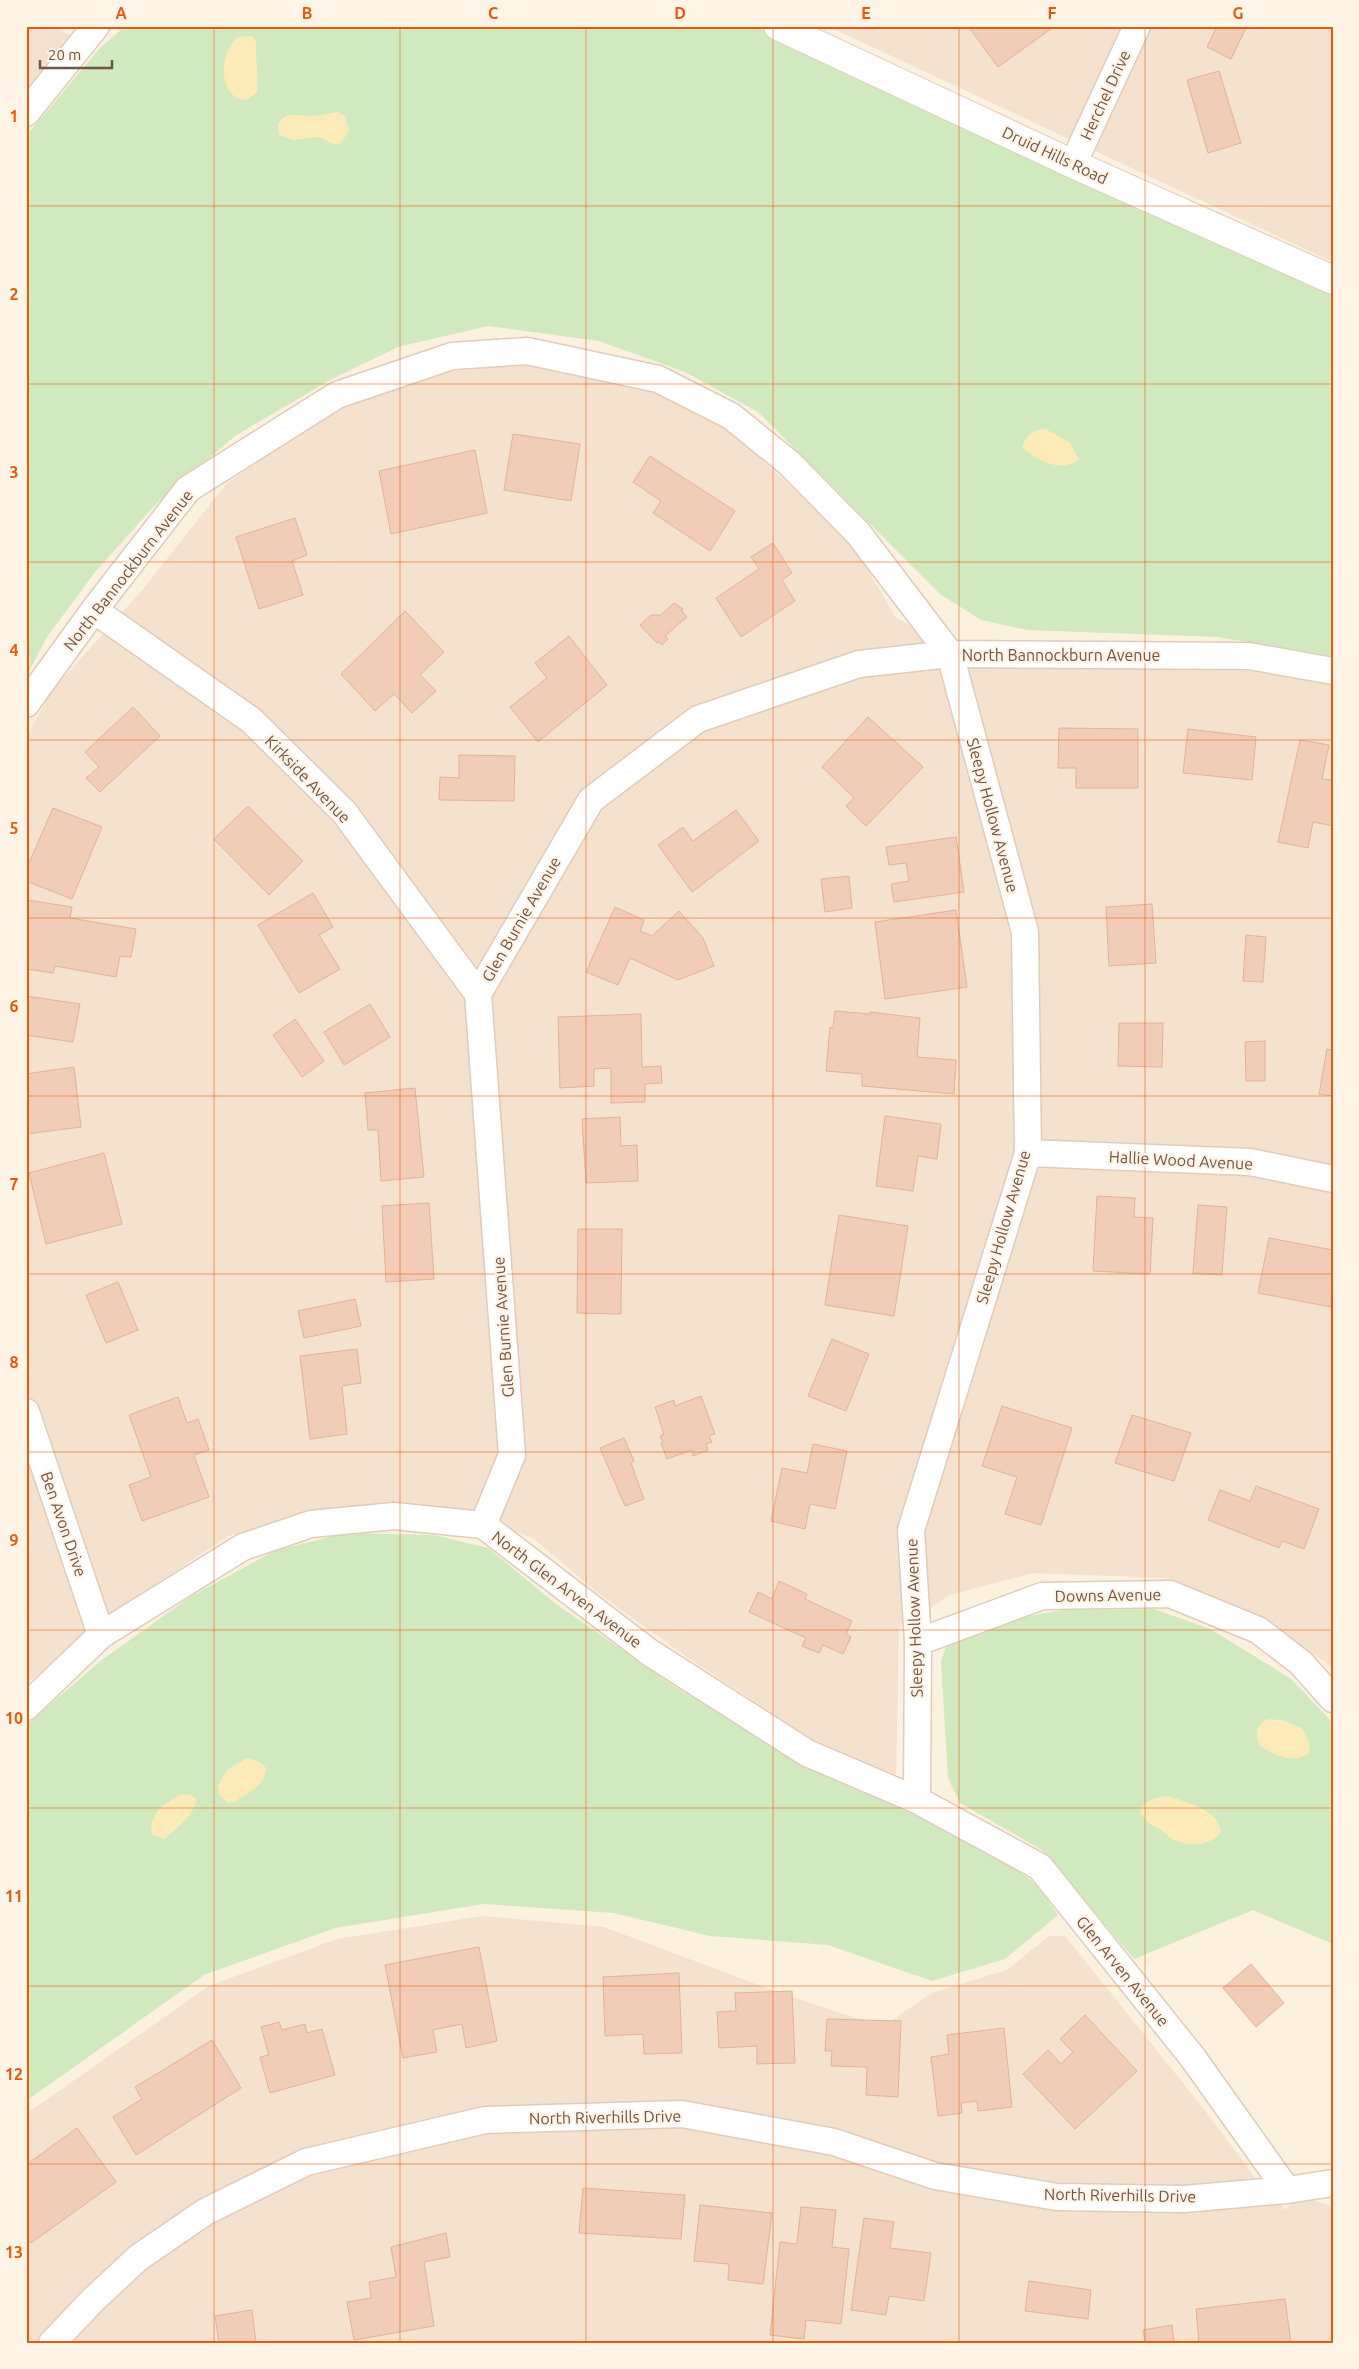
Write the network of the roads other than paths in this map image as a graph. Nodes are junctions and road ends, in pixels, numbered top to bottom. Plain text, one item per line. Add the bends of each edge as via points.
1 (778, 26) edge
2 (1137, 26) edge
3 (91, 27) edge
4 (26, 113) edge
5 (1073, 164) junction
6 (1333, 280) edge
7 (94, 610) junction
8 (950, 654) junction
9 (1333, 671) edge
10 (26, 704) edge
11 (478, 994) junction
12 (1028, 1153) junction
13 (1333, 1179) edge
14 (26, 1412) edge
15 (483, 1525) junction
16 (101, 1635) junction
17 (918, 1642) junction
18 (1333, 1699) edge
19 (26, 1707) edge
20 (917, 1800) junction
21 (1333, 2183) edge
22 (1287, 2190) junction
23 (52, 2343) edge

1 - 5 street, Druid Hills Road
2 - 5 street, Herchel Drive
3 - 4 street
5 - 6 street, Druid Hills Road
7 - 8 street, North Bannockburn Avenue via 188,489 337,395 452,356 527,351 658,379 731,416 788,463 858,534
7 - 10 street, North Bannockburn Avenue
7 - 11 street, Kirkside Avenue via 251,720 344,812
8 - 9 street, North Bannockburn Avenue via 1249,656
8 - 11 street, Glen Burnie Avenue via 859,664 698,719 591,800
8 - 12 street, Sleepy Hollow Avenue via 1025,932
11 - 15 street, Glen Burnie Avenue via 512,1455
12 - 13 street, Hallie Wood Avenue via 1250,1162
12 - 17 street, Sleepy Hollow Avenue via 911,1530
14 - 16 street, Ben Avon Drive
15 - 16 street, North Glen Arven Avenue via 394,1516 311,1524 243,1547
15 - 20 street, North Glen Arven Avenue via 649,1652 807,1753
16 - 19 street, North Glen Arven Avenue
17 - 18 street, Downs Avenue via 1042,1596 1170,1594 1258,1630 1301,1663
17 - 20 street, Sleepy Hollow Avenue
20 - 22 street, Glen Arven Avenue via 1040,1867 1193,2058
21 - 22 street, North Riverhills Drive
22 - 23 street, North Riverhills Drive via 1184,2199 1057,2197 935,2176 834,2142 682,2114 485,2120 306,2162 205,2212 138,2258

